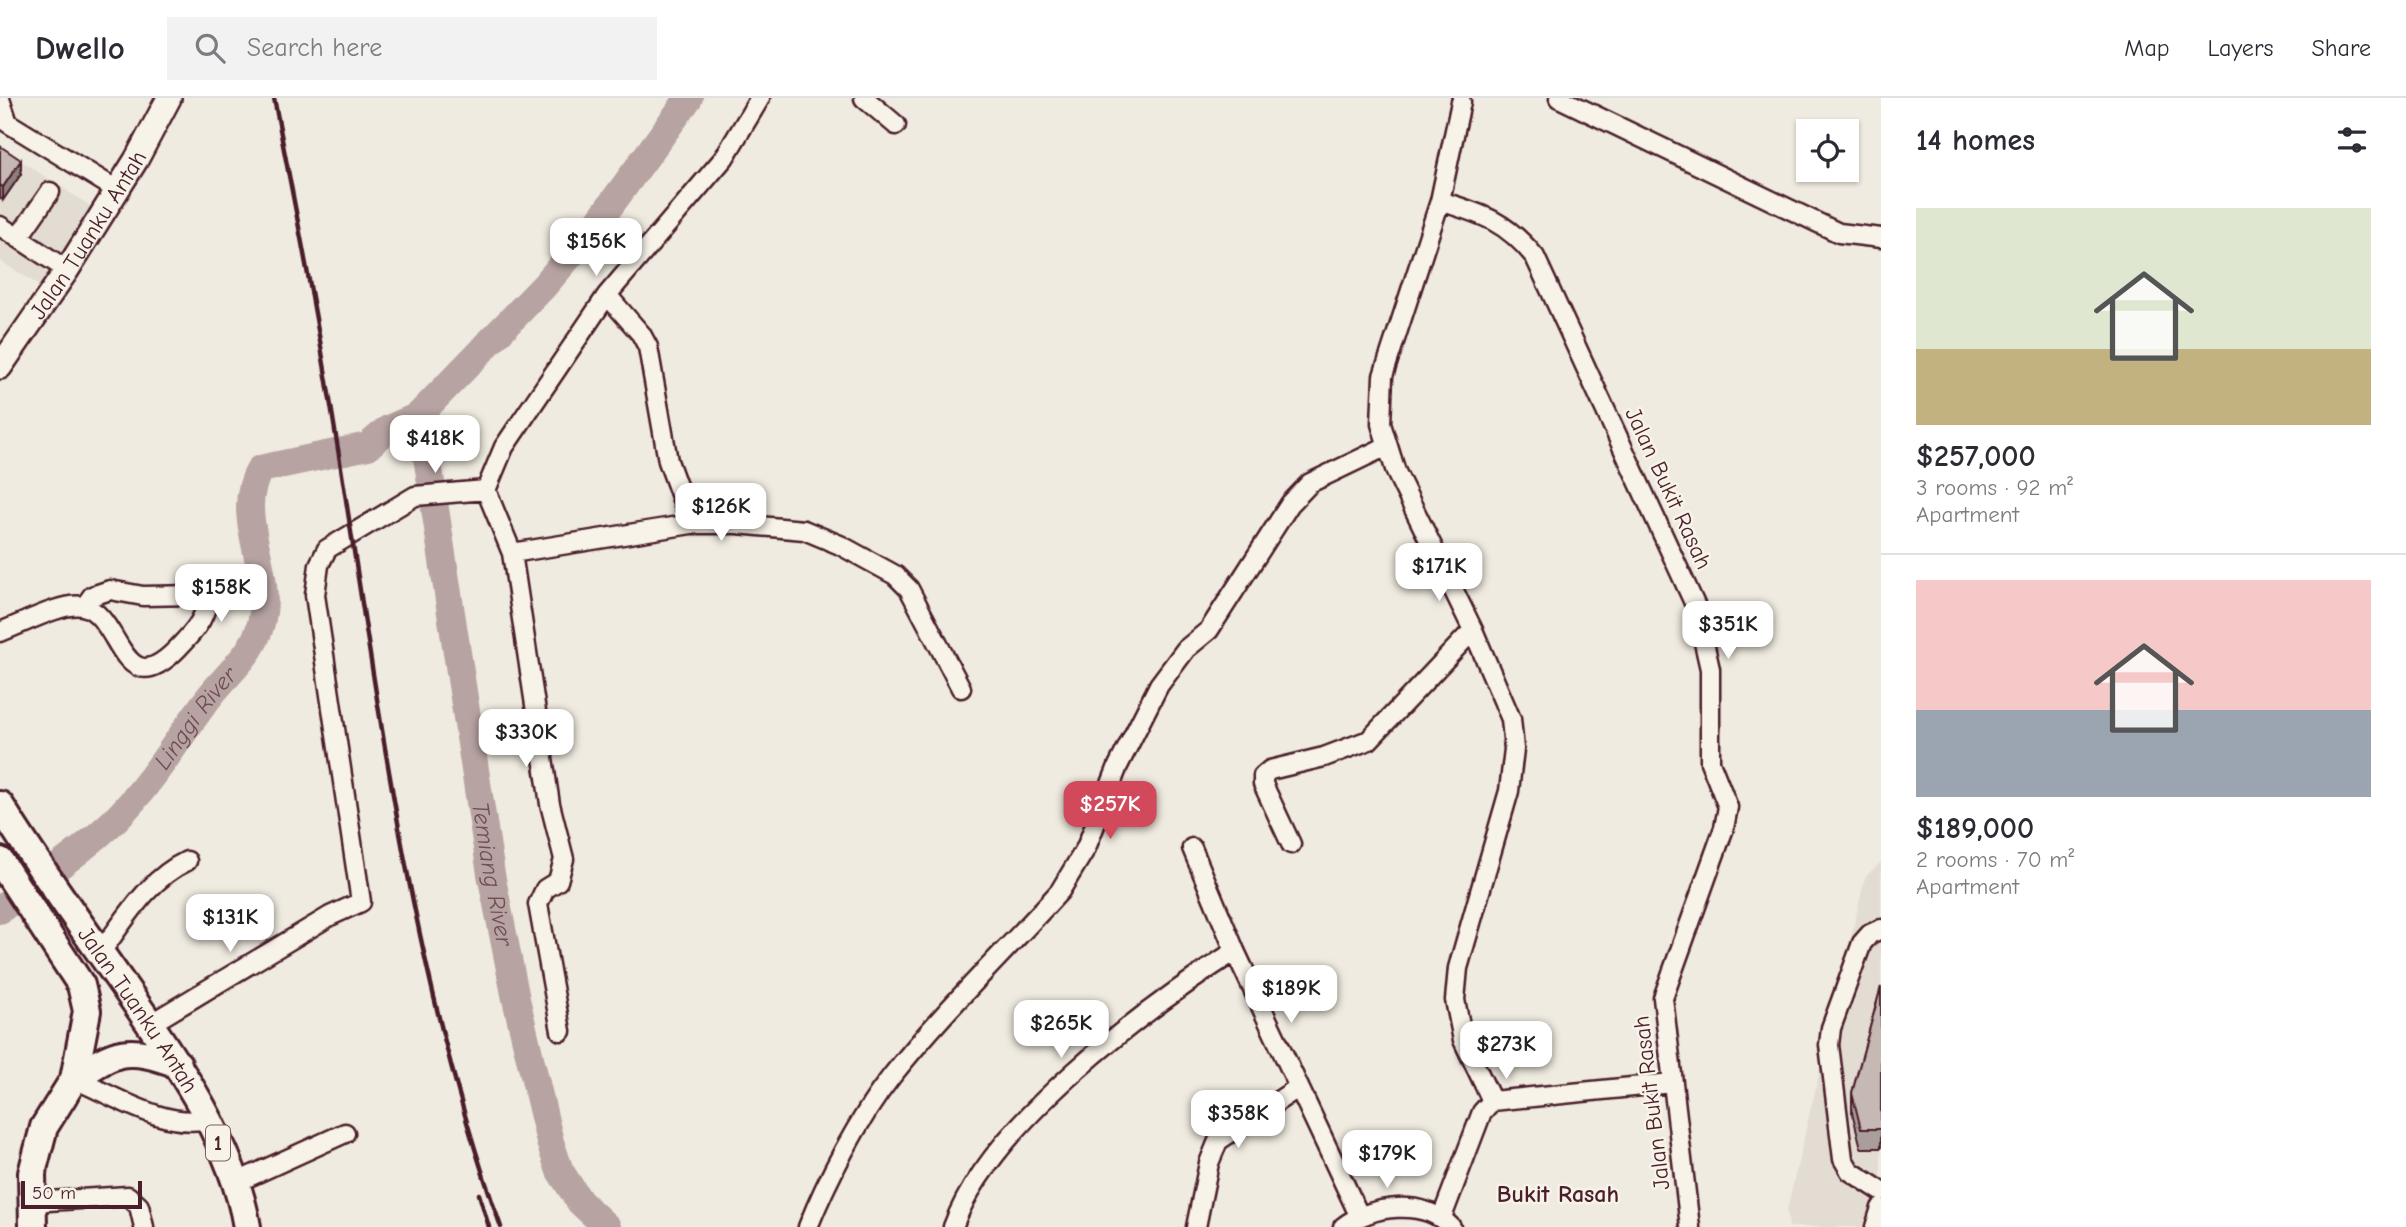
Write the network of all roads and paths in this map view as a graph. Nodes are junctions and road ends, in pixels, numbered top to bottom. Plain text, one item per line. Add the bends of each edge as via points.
1 (760, 98) edge
2 (864, 98) edge
3 (1559, 98) edge
4 (0, 99) edge
5 (164, 101) edge
6 (1461, 102) dead end
7 (896, 125) dead end
8 (117, 190) junction
9 (50, 192) dead end
10 (1440, 201) junction
11 (0, 226) edge
12 (18, 238) junction
13 (1881, 238) edge
14 (67, 270) junction
15 (607, 295) junction
16 (0, 367) edge
17 (1387, 446) junction
18 (486, 490) junction
19 (691, 524) junction
20 (512, 553) junction
21 (85, 606) junction
22 (1473, 630) junction
23 (0, 632) edge
24 (961, 688) dead end
25 (0, 805) edge
26 (1291, 844) dead end
27 (1192, 848) dead end
28 (0, 861) edge
29 (187, 861) dead end
30 (1881, 929) edge
31 (95, 946) junction
32 (1236, 951) junction
33 (150, 1024) junction
34 (561, 1031) dead end
35 (178, 1064) junction
36 (74, 1079) junction
37 (1672, 1083) junction
38 (1299, 1087) junction
39 (1492, 1101) junction
40 (209, 1119) junction
41 (345, 1133) dead end
42 (234, 1182) junction
43 (1881, 1191) edge
44 (1881, 1208) edge
45 (33, 1214) edge
46 (1359, 1215) junction
47 (1446, 1222) edge
48 (144, 1227) edge
49 (247, 1227) edge
50 (808, 1227) edge
51 (953, 1227) edge
52 (1196, 1227) edge
53 (1343, 1227) edge
54 (1690, 1227) edge
55 (1875, 1227) edge

1 - 15 street via 724,158
2 - 7 street
3 - 13 street via 1839,233
4 - 8 street via 8,123 17,130
5 - 8 main road, Jalan Tuanku Antah
6 - 10 street
8 - 14 main road, Jalan Tuanku Antah
9 - 12 street
10 - 17 street via 1383,376 1381,424
10 - 37 street, Jalan Bukit Rasah via 1504,225 1535,257 1696,607 1707,646 1710,762 1728,807 1663,998
11 - 12 street
12 - 14 street
14 - 16 main road, Jalan Tuanku Antah
15 - 18 street via 504,447
15 - 19 street via 648,348 668,461
17 - 22 street
17 - 50 street via 1310,483 1290,504 1209,630 1186,649 1159,685 1128,744 1074,871 890,1078
18 - 20 street
18 - 33 street via 415,496 327,549 319,565 315,595 361,902
19 - 20 street
19 - 24 street via 804,530 895,575 909,589
20 - 34 street via 550,804 564,859 558,881 544,889 538,904
21 - 21 street via 96,614 127,658 151,668 167,659 201,624 206,603 197,594 143,596 110,590 92,596
21 - 23 street via 66,607
22 - 26 street via 1369,740 1266,772 1263,784
22 - 39 street via 1511,719 1514,749 1509,791 1458,968 1455,1000 1463,1040
25 - 31 highway, Jalan Tuanku Antah / 1
27 - 32 street
28 - 36 highway, Jalan Tuanku Antah via 81,985 87,1011
29 - 31 street via 148,891
30 - 43 street via 1862,943 1829,1045 1843,1159 1850,1171
31 - 33 highway, Jalan Tuanku Antah / 1
32 - 38 street
32 - 51 street via 1148,1010 1048,1099 990,1159
33 - 35 highway, Jalan Tuanku Antah / 1
35 - 36 highway via 129,1051 107,1056
35 - 40 highway, Jalan Tuanku Antah / 1
36 - 40 street via 168,1118 191,1123
36 - 45 highway via 44,1127 32,1173
37 - 39 street
37 - 54 street, Jalan Bukit Rasah
38 - 46 street
38 - 52 street via 1218,1141
39 - 47 street via 1482,1112
40 - 42 highway, Jalan Tuanku Antah / 1
41 - 42 street
42 - 49 highway, Jalan Tuanku Antah / 1
44 - 55 street
45 - 48 street via 128,1196 139,1206
46 - 47 street via 1399,1209
46 - 53 street

